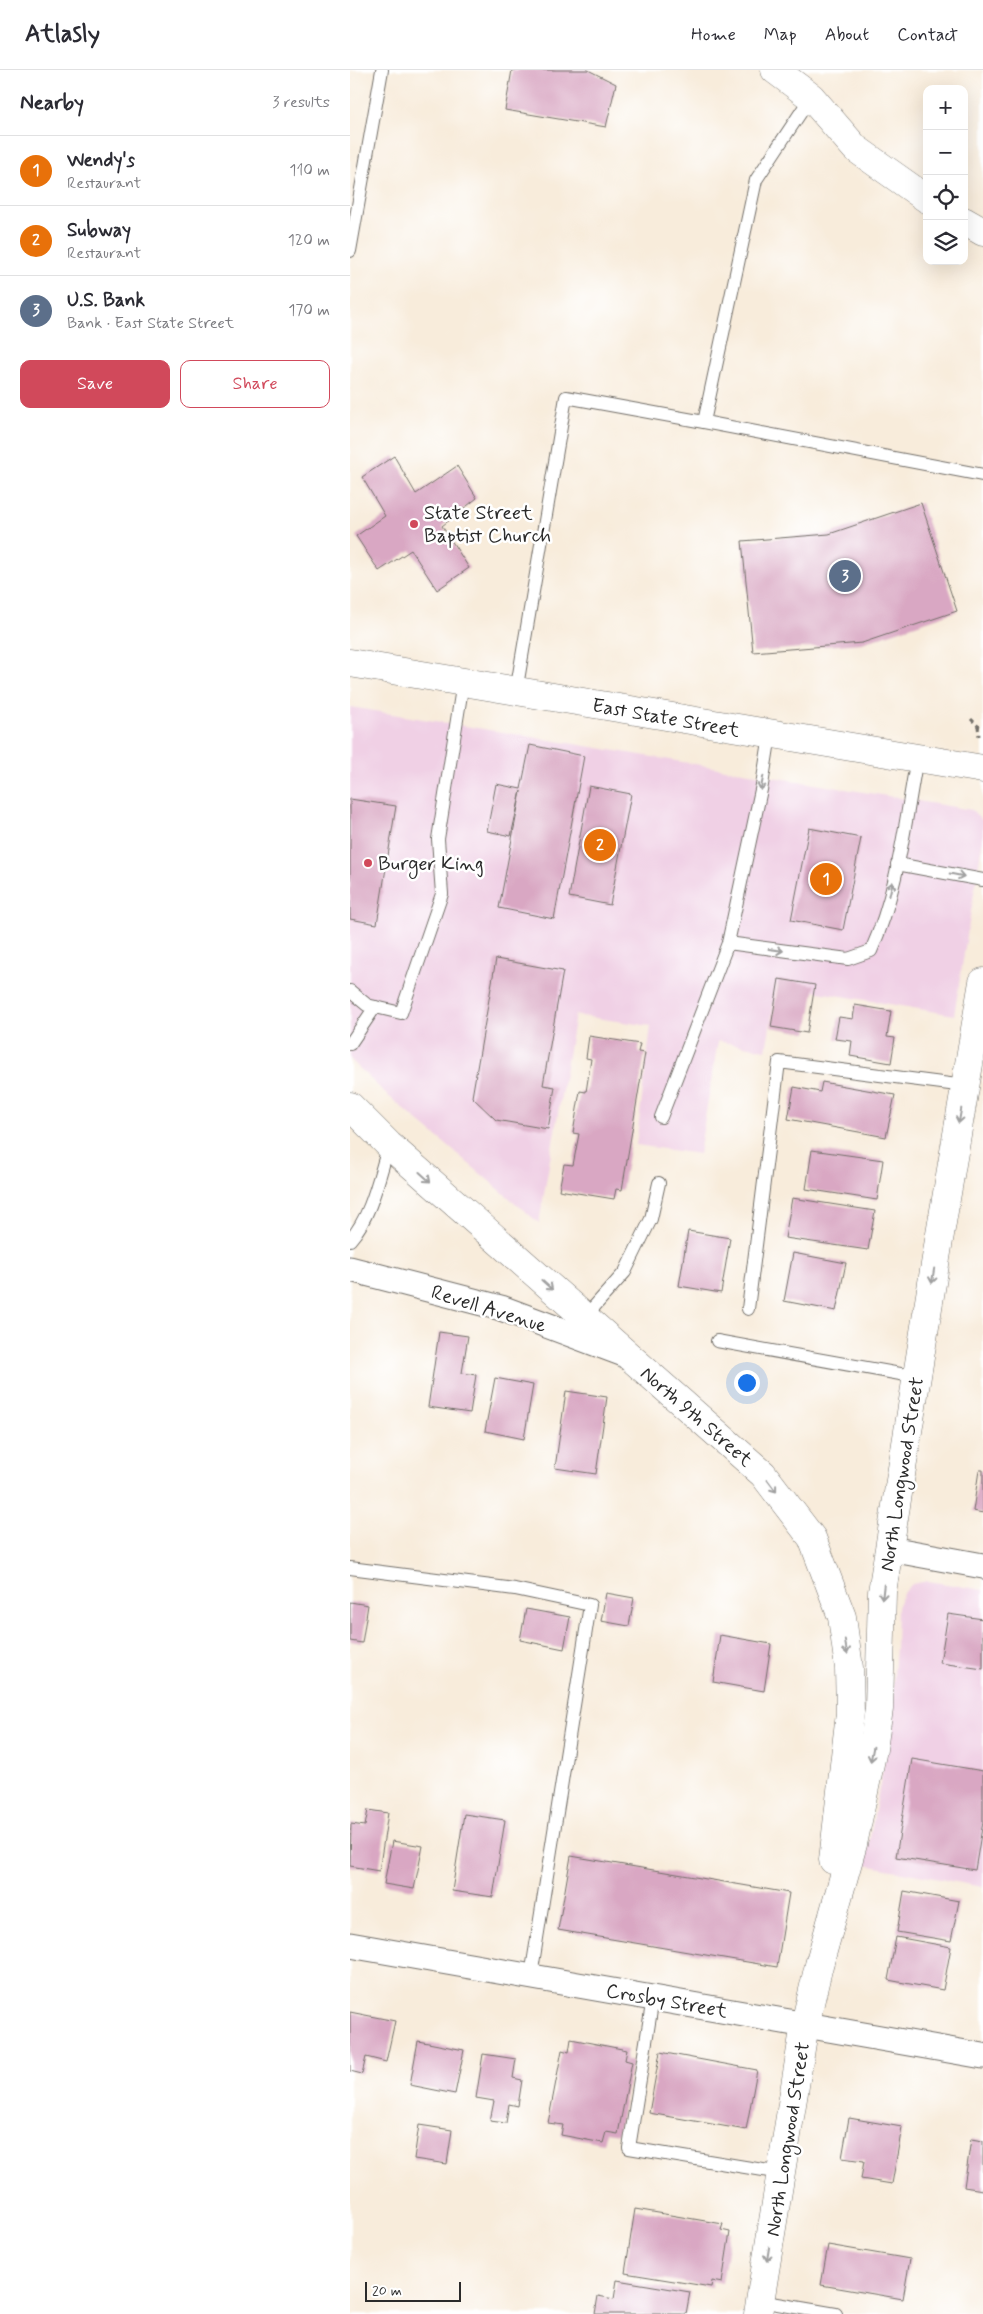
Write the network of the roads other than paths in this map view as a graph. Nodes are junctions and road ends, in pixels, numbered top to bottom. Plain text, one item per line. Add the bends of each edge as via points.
1 (382, 70) edge
2 (775, 70) edge
3 (802, 70) edge
4 (811, 97) junction
5 (923, 196) edge
6 (968, 223) edge
7 (983, 232) edge
8 (350, 251) edge
9 (704, 422) junction
10 (983, 475) edge
11 (350, 663) edge
12 (463, 682) junction
13 (516, 692) junction
14 (770, 735) junction
15 (917, 758) junction
16 (983, 770) edge
17 (897, 864) junction
18 (983, 880) edge
19 (728, 943) junction
20 (982, 988) edge
21 (350, 990) edge
22 (375, 1007) junction
23 (350, 1044) edge
24 (966, 1086) junction
25 (350, 1106) edge
26 (661, 1117) dead end
27 (389, 1145) junction
28 (659, 1183) dead end
29 (350, 1240) edge
30 (350, 1269) edge
31 (748, 1309) dead end
32 (584, 1318) junction
33 (717, 1341) dead end
34 (626, 1355) junction
35 (917, 1377) junction
36 (890, 1549) junction
37 (983, 1566) edge
38 (350, 1568) edge
39 (837, 1828) joint
40 (350, 1945) edge
41 (819, 1965) junction
42 (531, 1976) junction
43 (653, 1998) junction
44 (805, 2024) junction
45 (983, 2056) edge
46 (781, 2173) junction
47 (759, 2308) edge
48 (836, 2314) edge

1 - 8 lane
2 - 4 main road
3 - 4 main road
4 - 5 main road via 855,148
4 - 9 lane via 756,180
6 - 7 main road
9 - 10 lane
9 - 13 lane via 566,396
11 - 12 main road, East State Street
12 - 13 main road, East State Street
12 - 22 lane via 438,839 442,894 401,1013
13 - 14 main road, East State Street
14 - 15 main road, East State Street
14 -> 19 lane
15 - 16 main road, East State Street
15 - 17 lane
17 -> 18 lane
19 -> 17 lane via 848,959 871,951 884,924
19 - 26 lane
20 - 24 main road, North Longwood Street
21 - 22 lane via 367,1005
22 - 23 lane
24 - 31 lane via 779,1062
24 -> 35 main road, North Longwood Street
25 - 27 main road, North 9th Street
27 - 29 lane via 373,1198 358,1231
27 -> 32 main road, North 9th Street
28 - 32 lane via 651,1219 625,1272
30 - 34 street, Revell Avenue via 501,1308
32 - 34 main road, North 9th Street
33 - 35 lane
34 -> 39 main road, North 9th Street via 763,1474 812,1538 842,1616 850,1668 850,1713
35 - 36 main road, North Longwood Street
36 - 37 street
36 -> 41 main road, North Longwood Street via 882,1592 879,1709 873,1749 853,1844
38 - 42 lane via 515,1589 590,1605
39 - 41 main road, North Longwood Street
40 - 42 street, Crosby Street
41 - 44 main road, North Longwood Street
42 - 43 street, Crosby Street
43 - 44 street, Crosby Street
43 - 46 lane via 629,2148
44 - 45 street, Crosby Street
44 - 46 main road, North Longwood Street
46 -> 47 main road, North Longwood Street
47 - 48 lane

